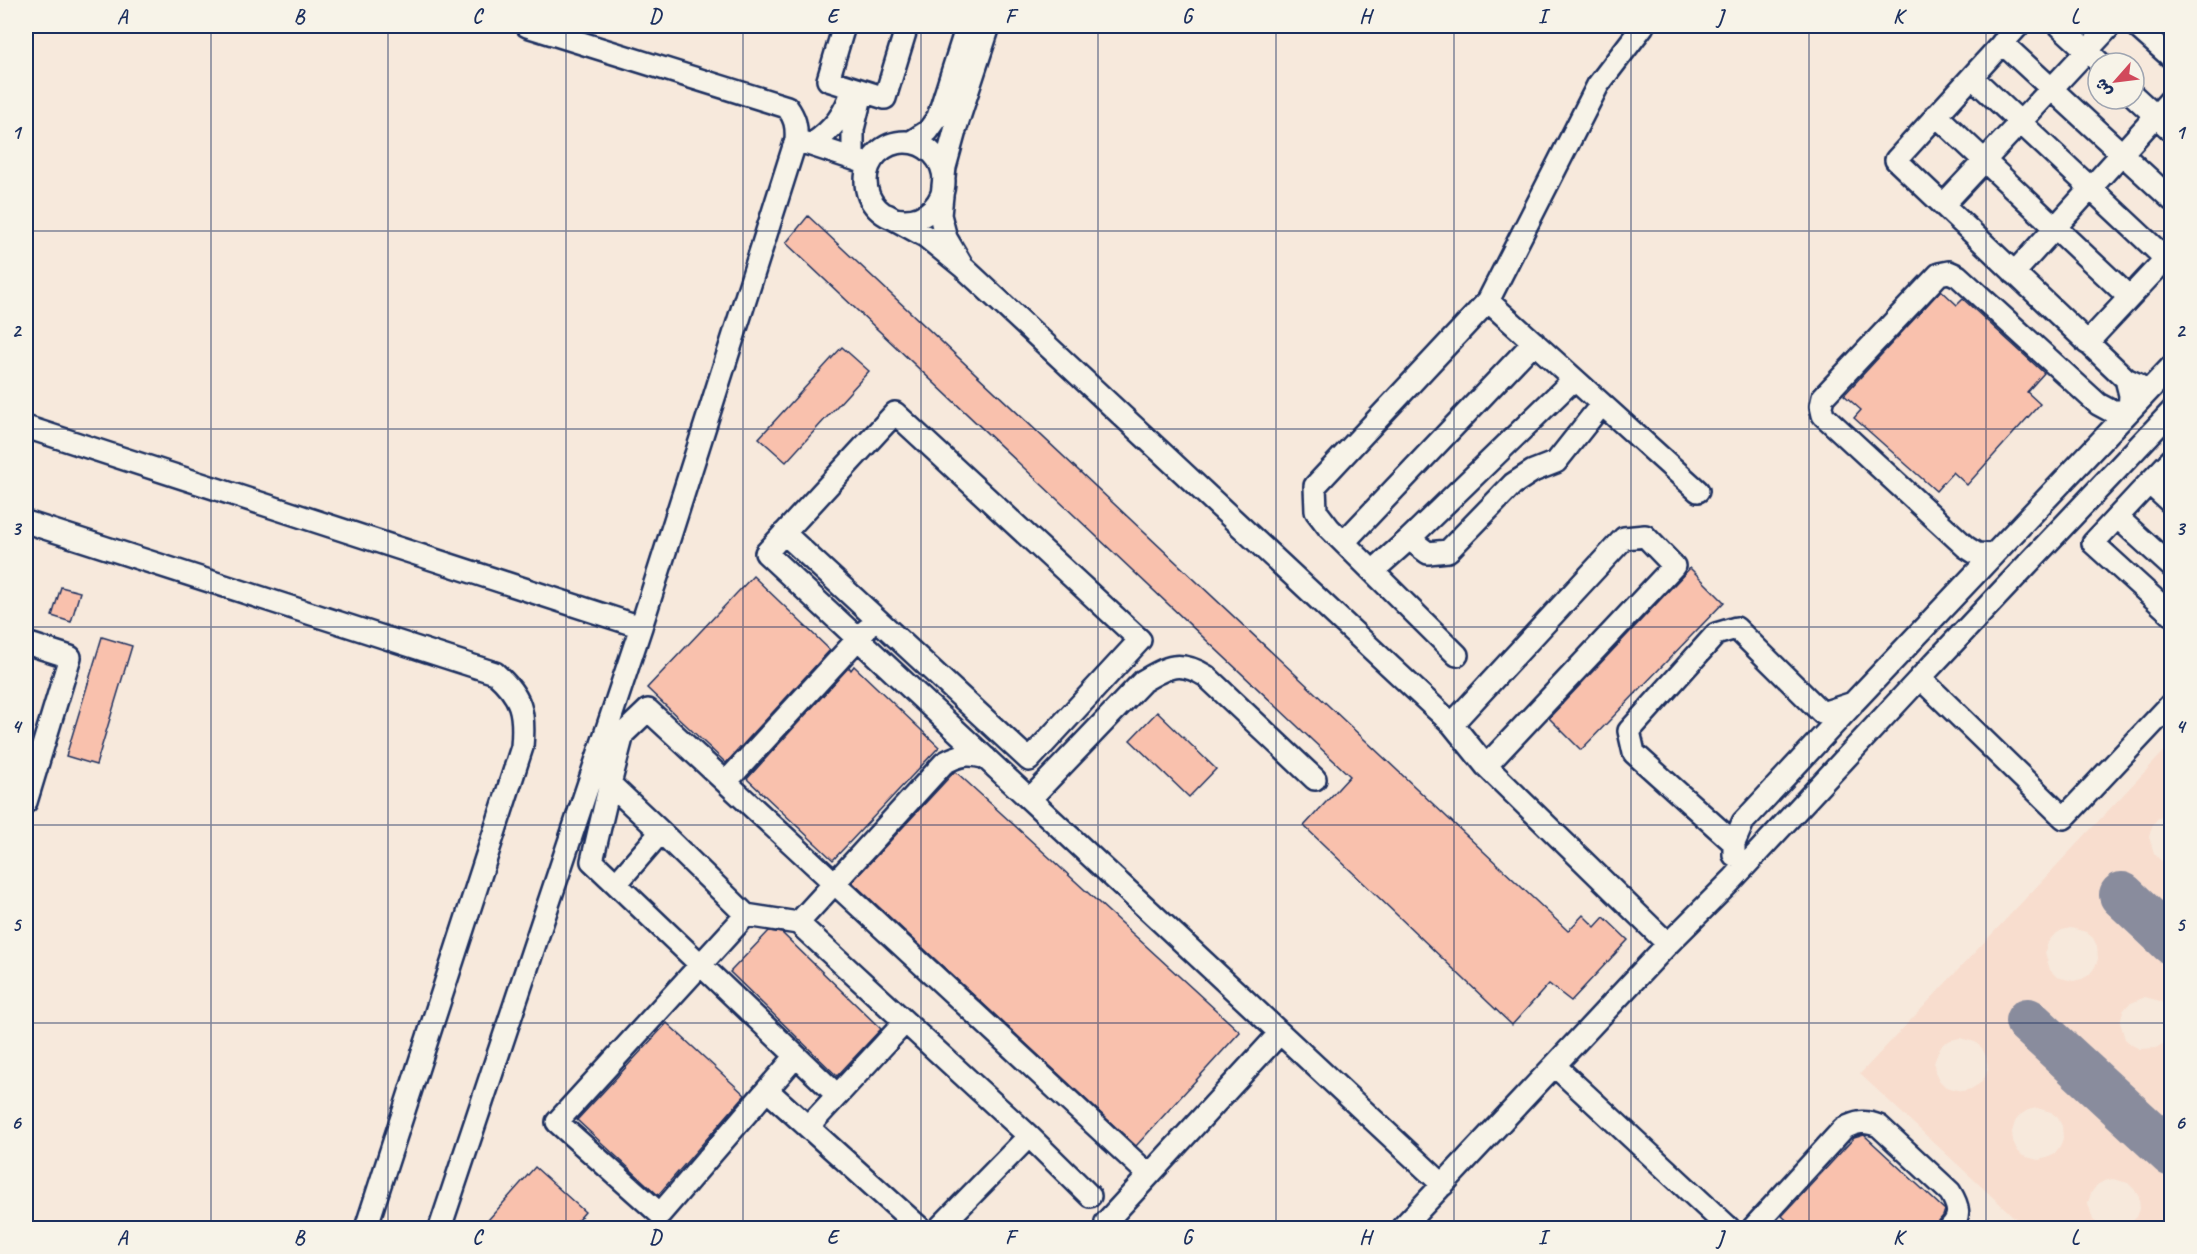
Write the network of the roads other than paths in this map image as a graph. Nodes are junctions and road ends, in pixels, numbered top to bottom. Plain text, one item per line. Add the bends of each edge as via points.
1 (527, 26) edge
2 (844, 26) edge
3 (907, 26) edge
4 (967, 26) edge
5 (989, 26) edge
6 (1643, 26) edge
7 (2018, 26) edge
8 (2060, 26) edge
9 (2110, 26) edge
10 (2136, 26) edge
11 (2002, 43) junction
12 (2087, 51) edge
13 (2096, 51) edge
14 (2172, 58) edge
15 (2086, 62) edge
16 (1972, 77) junction
17 (2051, 88) junction
18 (858, 90) junction
19 (2172, 98) edge
20 (2146, 107) edge
21 (1936, 115) junction
22 (2156, 116) junction
23 (2020, 122) junction
24 (2172, 131) edge
25 (804, 142) junction
26 (911, 142) junction
27 (2122, 154) junction
28 (861, 161) junction
29 (1984, 161) junction
30 (944, 187) junction
31 (2090, 188) junction
32 (2172, 200) edge
33 (1943, 205) junction
34 (887, 215) junction
35 (2055, 227) junction
36 (2168, 255) edge
37 (963, 267) junction
38 (2014, 273) junction
39 (2129, 297) junction
40 (1488, 301) junction
41 (1534, 342) junction
42 (2087, 343) junction
43 (2172, 366) edge
44 (1574, 379) junction
45 (2126, 379) junction
46 (2154, 385) junction
47 (1602, 404) junction
48 (2098, 404) junction
49 (2129, 411) junction
50 (2172, 411) edge
51 (26, 428) edge
52 (2107, 435) junction
53 (2172, 459) edge
54 (2149, 483) junction
55 (1698, 491) dead end
56 (2172, 504) edge
57 (2117, 517) junction
58 (2068, 521) junction
59 (26, 522) edge
60 (784, 533) junction
61 (1409, 538) junction
62 (1344, 542) junction
63 (2093, 543) junction
64 (1966, 547) junction
65 (1993, 555) junction
66 (2172, 567) edge
67 (1372, 571) junction
68 (1975, 574) junction
69 (2172, 615) edge
70 (877, 619) junction
71 (641, 627) junction
72 (858, 639) junction
73 (26, 643) edge
74 (1457, 655) dead end
75 (1920, 678) junction
76 (1853, 703) junction
77 (2172, 703) edge
78 (1452, 724) junction
79 (1003, 736) junction
80 (986, 758) junction
81 (31, 764) edge
82 (1486, 766) junction
83 (1314, 779) dead end
84 (726, 783) junction
85 (610, 784) junction
86 (1030, 799) junction
87 (26, 802) edge
88 (661, 832) junction
89 (1734, 843) junction
90 (1733, 879) junction
91 (834, 883) junction
92 (616, 884) junction
93 (746, 915) junction
94 (798, 923) junction
95 (1668, 944) junction
96 (700, 965) junction
97 (905, 1022) junction
98 (1280, 1033) junction
99 (796, 1056) junction
100 (1556, 1066) junction
101 (767, 1090) junction
102 (837, 1095) junction
103 (808, 1127) junction
104 (1029, 1136) junction
105 (1149, 1175) junction
106 (1443, 1185) junction
107 (1113, 1219) edge
108 (366, 1228) edge
109 (440, 1228) edge
110 (920, 1228) edge
111 (939, 1228) edge
112 (1402, 1228) edge
113 (1729, 1228) edge
114 (1753, 1228) edge
115 (1950, 1228) edge

1 - 25 lane via 787,107
2 - 18 lane via 828,80
3 - 18 lane via 885,98
4 - 26 lane via 938,117 928,131
5 - 30 lane via 949,151
6 - 40 lane via 1598,85
7 - 11 lane
8 - 12 lane
9 - 13 lane
10 - 14 lane
11 - 16 lane
11 - 17 lane
15 - 17 lane
16 - 21 lane
16 - 23 lane
17 - 23 lane
17 - 27 lane
18 - 25 lane via 835,125
18 - 28 lane via 852,129
19 - 22 lane
20 - 22 lane
21 - 29 lane
21 - 33 lane via 1896,160
22 - 24 lane
22 - 27 lane
23 - 29 lane
23 - 31 lane
25 - 28 lane
25 - 71 lane
26 - 28 lane via 886,146
26 - 30 lane via 928,149 940,163
27 - 31 lane
27 - 32 lane
28 - 34 lane via 868,193 875,206
29 - 33 lane
29 - 35 lane
30 - 34 lane via 929,212 915,219
30 - 37 lane via 940,215 946,238
31 - 35 lane
31 - 36 lane
33 - 38 lane
34 - 37 lane via 925,236
35 - 38 lane
35 - 39 lane
36 - 39 lane
37 - 78 lane
38 - 42 lane
39 - 42 lane
40 - 41 lane
40 - 62 lane via 1315,486 1316,511
41 - 44 lane
41 - 62 lane
42 - 45 lane
43 - 46 lane
44 - 47 lane
44 - 61 lane
45 - 46 lane via 2139,385
45 - 49 lane
46 - 49 lane
47 - 55 lane
47 - 61 lane via 1556,462 1513,484 1448,551 1428,553
48 - 49 lane via 2111,411
48 - 52 lane via 2106,418
48 - 64 lane via 1949,272 1939,274 1823,397 1823,415
49 - 52 lane
50 - 58 lane
51 - 71 lane
52 - 65 lane
53 - 54 lane
54 - 56 lane
54 - 57 lane
57 - 63 lane
57 - 66 lane
58 - 63 lane
58 - 75 lane
59 - 108 lane via 495,673 520,702 524,720 522,747
60 - 70 lane
60 - 72 lane via 766,553
60 - 79 lane via 895,413 1140,640 1029,760
61 - 67 lane
62 - 67 lane
63 - 69 lane
64 - 65 lane via 1977,554
64 - 68 lane
65 - 68 lane
67 - 74 lane
68 - 76 lane
70 - 72 lane
70 - 79 lane
71 - 109 lane
72 - 80 lane
72 - 84 lane
73 - 81 lane via 70,657
75 - 77 lane via 2064,818
75 - 90 lane
76 - 89 lane via 1743,822
76 - 89 lane via 1822,713 1736,628 1716,634 1629,731 1634,753
78 - 82 lane
78 - 82 lane via 1624,538 1645,536 1674,566
79 - 80 lane
80 - 86 lane
80 - 91 lane via 974,753 959,754 944,763
81 - 87 lane
82 - 95 lane
83 - 86 lane via 1206,676 1179,665 1143,681
84 - 85 lane via 648,710 623,734
84 - 91 lane
85 - 88 lane
85 - 92 lane via 592,861
86 - 98 lane
88 - 92 lane
88 - 93 lane
89 - 90 lane
90 - 95 lane
91 - 94 lane
91 - 105 lane
92 - 96 lane
93 - 94 lane
93 - 96 lane
94 - 97 lane
95 - 100 lane
96 - 99 lane
96 - 101 lane via 557,1122 660,1214
97 - 102 lane
97 - 104 lane
98 - 105 lane
98 - 106 lane
99 - 101 lane
99 - 102 lane
100 - 106 lane
100 - 113 lane
101 - 103 lane
102 - 103 lane
103 - 110 lane
104 - 107 lane
104 - 111 lane
105 - 107 lane
106 - 112 lane
114 - 115 lane via 1843,1130 1855,1122 1868,1121 1879,1126 1950,1192 1958,1205 1958,1215

